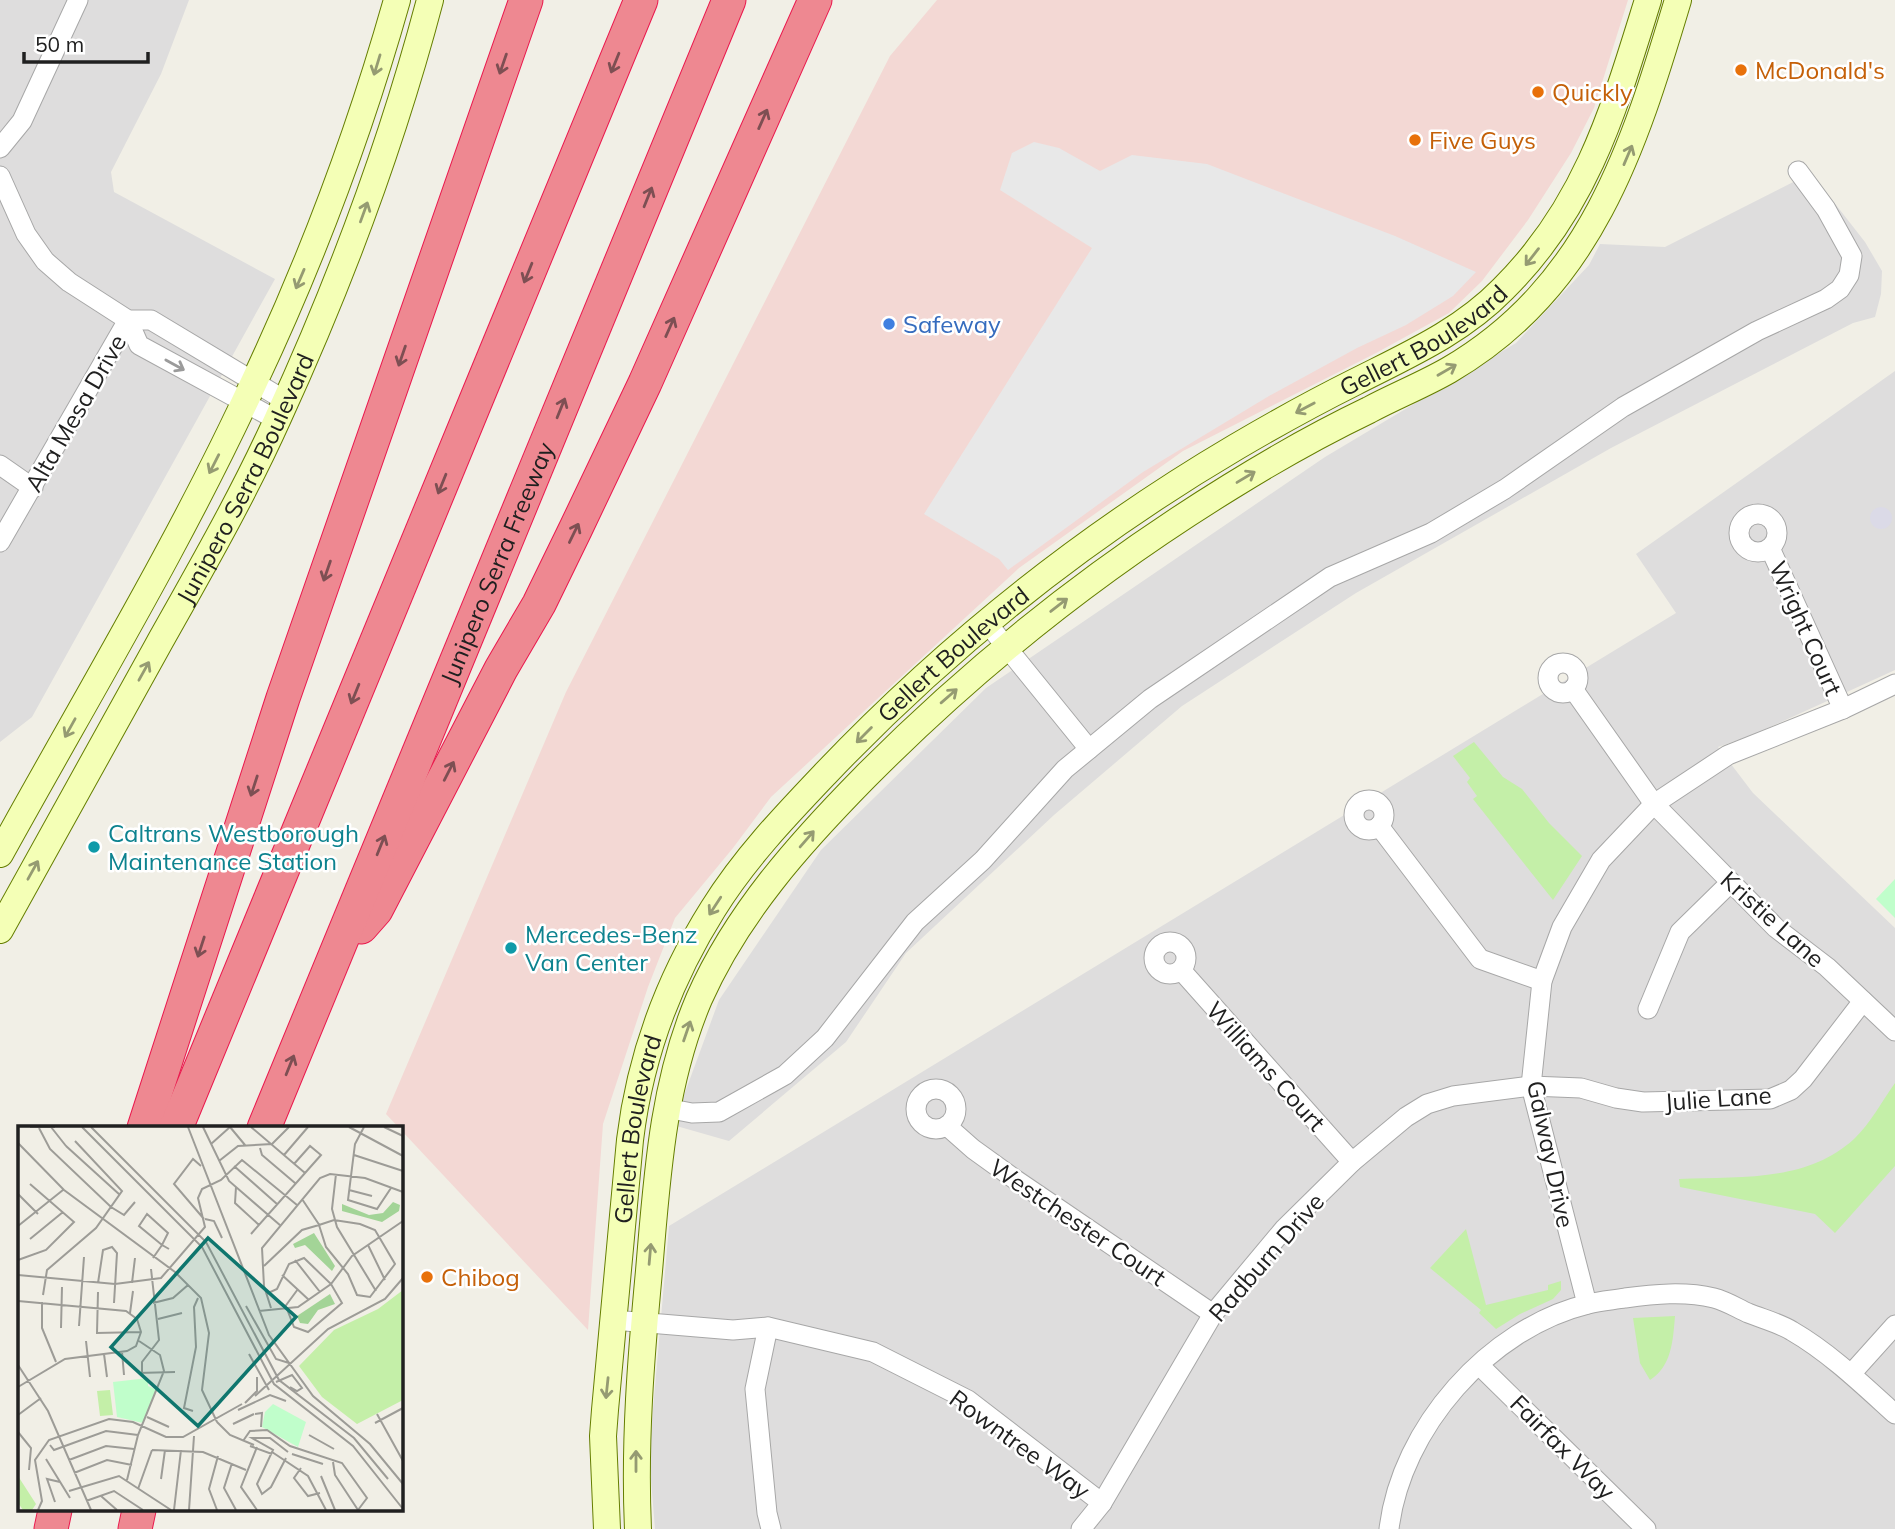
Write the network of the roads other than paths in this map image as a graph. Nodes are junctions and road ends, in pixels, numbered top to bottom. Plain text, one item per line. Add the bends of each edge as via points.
1 (78, 0) edge
2 (397, 0) edge
3 (430, 0) edge
4 (526, 0) edge
5 (641, 0) edge
6 (729, 0) edge
7 (815, 0) edge
8 (835, 0) edge
9 (1648, 0) edge
10 (1678, 0) edge
11 (788, 65) junction
12 (0, 148) edge
13 (1798, 171) dead end
14 (2, 186) edge
15 (128, 320) junction
16 (249, 393) junction
17 (282, 410) junction
18 (0, 465) edge
19 (33, 488) junction
20 (0, 542) edge
21 (1770, 548) dead end
22 (987, 623) junction
23 (1006, 648) junction
24 (1895, 684) edge
25 (1573, 690) dead end
26 (1843, 709) junction
27 (1089, 749) junction
28 (1654, 804) junction
29 (1379, 826) dead end
30 (0, 854) edge
31 (1730, 883) junction
32 (0, 930) edge
33 (336, 953) junction
34 (1181, 970) dead end
35 (1542, 981) junction
36 (1863, 1001) junction
37 (1648, 1009) dead end
38 (1895, 1031) edge
39 (1531, 1086) junction
40 (666, 1108) junction
41 (145, 1126) edge
42 (177, 1126) edge
43 (265, 1126) edge
44 (947, 1126) dead end
45 (1352, 1162) junction
46 (1587, 1304) junction
47 (1213, 1314) junction
48 (613, 1320) junction
49 (645, 1322) junction
50 (1895, 1325) edge
51 (768, 1327) junction
52 (1479, 1364) junction
53 (1851, 1374) junction
54 (1895, 1414) edge
55 (1102, 1503) junction
56 (607, 1529) edge
57 (638, 1529) edge
58 (775, 1529) edge
59 (1081, 1529) edge
60 (1389, 1529) edge
61 (1646, 1529) edge

1 - 12 street via 22,121
2 -> 16 main road, Junipero Serra Boulevard via 338,182
17 -> 3 main road, Junipero Serra Boulevard via 364,210
4 -> 41 highway via 283,698
5 -> 42 highway
33 -> 6 highway, Junipero Serra Freeway
7 - 11 highway
8 - 11 highway via 808,49
9 -> 22 main road, Gellert Boulevard via 1609,122 1587,173 1533,257 1491,302 1423,349 1277,424 1192,474 1088,544
23 -> 10 main road, Gellert Boulevard via 1096,576 1176,521 1292,450 1450,369 1525,312 1572,255 1613,187 1643,115
33 -> 11 highway via 376,910 544,594
13 - 27 street via 1852,256 1849,275 1840,289 1623,407 1505,489 1431,533 1330,576 1150,699
14 - 15 street via 45,261
15 - 16 street via 151,320
15 -> 16 street via 139,345
15 - 19 street, Alta Mesa Drive
16 - 17 street
16 -> 30 main road, Junipero Serra Boulevard
32 -> 17 main road, Junipero Serra Boulevard via 208,557
18 - 19 street
19 - 20 street, Alta Mesa Drive
21 - 26 street, Wright Court
22 - 23 street
22 -> 48 main road, Gellert Boulevard via 901,699 799,802 735,877 690,949 664,1005 640,1080
23 - 27 street
40 -> 23 main road, Gellert Boulevard via 700,997 753,904 860,782
24 - 26 street, Galway Drive
25 - 28 street, Kristie Lane
26 - 28 street, Galway Drive via 1728,755
27 - 40 street via 1065,769 983,860 915,922 825,1038 785,1075 719,1112
28 - 31 street, Kristie Lane
28 - 35 street, Galway Drive via 1601,860 1562,927
29 - 35 street via 1480,959
31 - 36 street, Kristie Lane
31 - 37 street via 1681,932
43 -> 33 highway, Junipero Serra Freeway
34 - 45 street, Williams Court
35 - 39 street, Galway Drive
36 - 38 street, Kristie Lane
36 - 39 street, Julie Lane via 1803,1079 1770,1099 1643,1102 1581,1088
39 - 45 street, Radburn Drive via 1427,1104
39 - 46 street, Galway Drive
49 -> 40 main road, Gellert Boulevard
44 - 47 street, Westchester Court via 1016,1180
45 - 47 street, Radburn Drive via 1284,1229
46 - 52 street via 1542,1322
46 - 53 street via 1662,1293 1715,1298 1792,1331
47 - 55 street, Radburn Drive
48 - 49 street, Rowntree Way
48 -> 56 main road, Gellert Boulevard via 603,1436
49 - 51 street, Rowntree Way via 733,1330
57 -> 49 main road, Gellert Boulevard via 636,1440
50 - 53 street
51 - 55 street, Rowntree Way via 873,1352 968,1400
51 - 58 street via 755,1389 767,1513
52 - 60 street via 1435,1412 1418,1440 1402,1473
52 - 61 street, Fairfax Way
53 - 54 street
55 - 59 street, Radburn Drive

